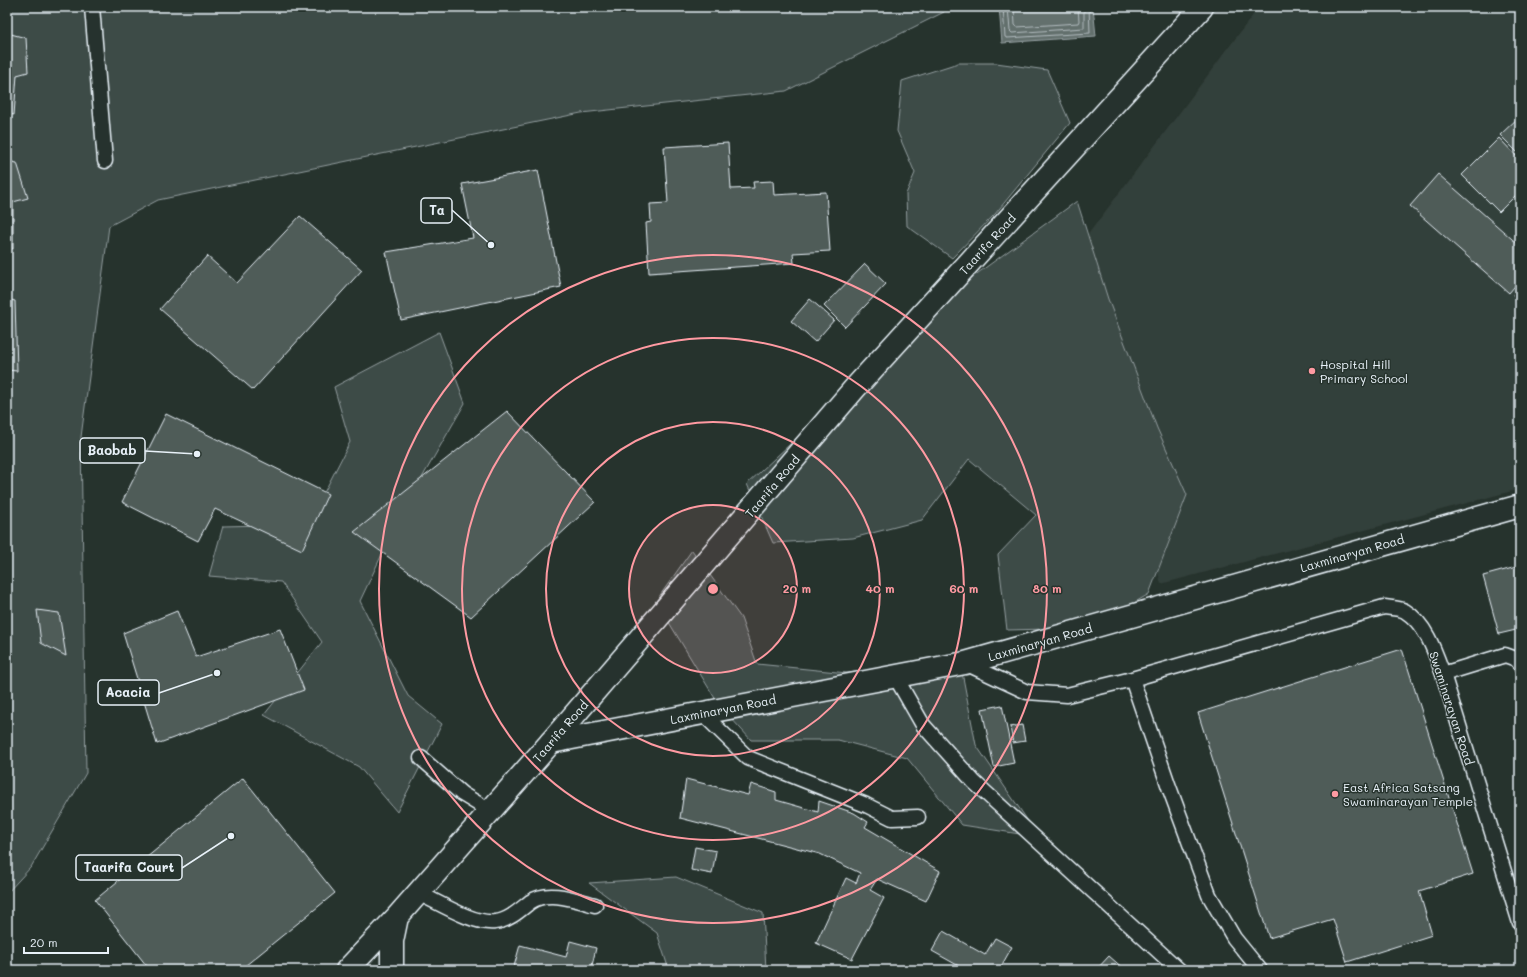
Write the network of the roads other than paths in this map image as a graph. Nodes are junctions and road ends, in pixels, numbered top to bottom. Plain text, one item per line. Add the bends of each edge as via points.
1 (92, 7) edge
2 (1202, 7) edge
3 (106, 161) dead end
4 (1520, 506) edge
5 (965, 663) junction
6 (1520, 664) edge
7 (1443, 674) junction
8 (895, 676) junction
9 (1132, 679) junction
10 (702, 713) junction
11 (551, 742) junction
12 (421, 758) dead end
13 (490, 812) junction
14 (918, 816) dead end
15 (418, 893) junction
16 (595, 905) dead end
17 (397, 917) junction
18 (1520, 923) edge
19 (347, 970) edge
20 (392, 970) edge
21 (1179, 970) edge
22 (1260, 970) edge

1 - 3 lane
2 - 11 street, Taarifa Road via 855,388
4 - 5 street, Laxminaryan Road
5 - 8 street, Laxminaryan Road
5 - 9 lane, Swaminarayan Road via 1027,692 1067,695
6 - 7 lane via 1505,655
7 - 9 lane, Swaminarayan Road via 1420,624 1404,611 1384,607
7 - 18 lane, Swaminarayan Road
8 - 10 street, Laxminaryan Road
8 - 21 lane via 923,725 974,782
9 - 22 lane via 1209,895 1234,938
10 - 11 street, Laxminaryan Road
10 - 14 lane via 748,758 892,818
11 - 13 street, Taarifa Road
12 - 13 lane via 462,794
13 - 15 street, Taarifa Road
15 - 16 lane via 477,920 496,922 516,913 531,901 546,896 560,896
15 - 17 street, Taarifa Road
17 - 19 street, Taarifa Road
17 - 20 street via 392,941

